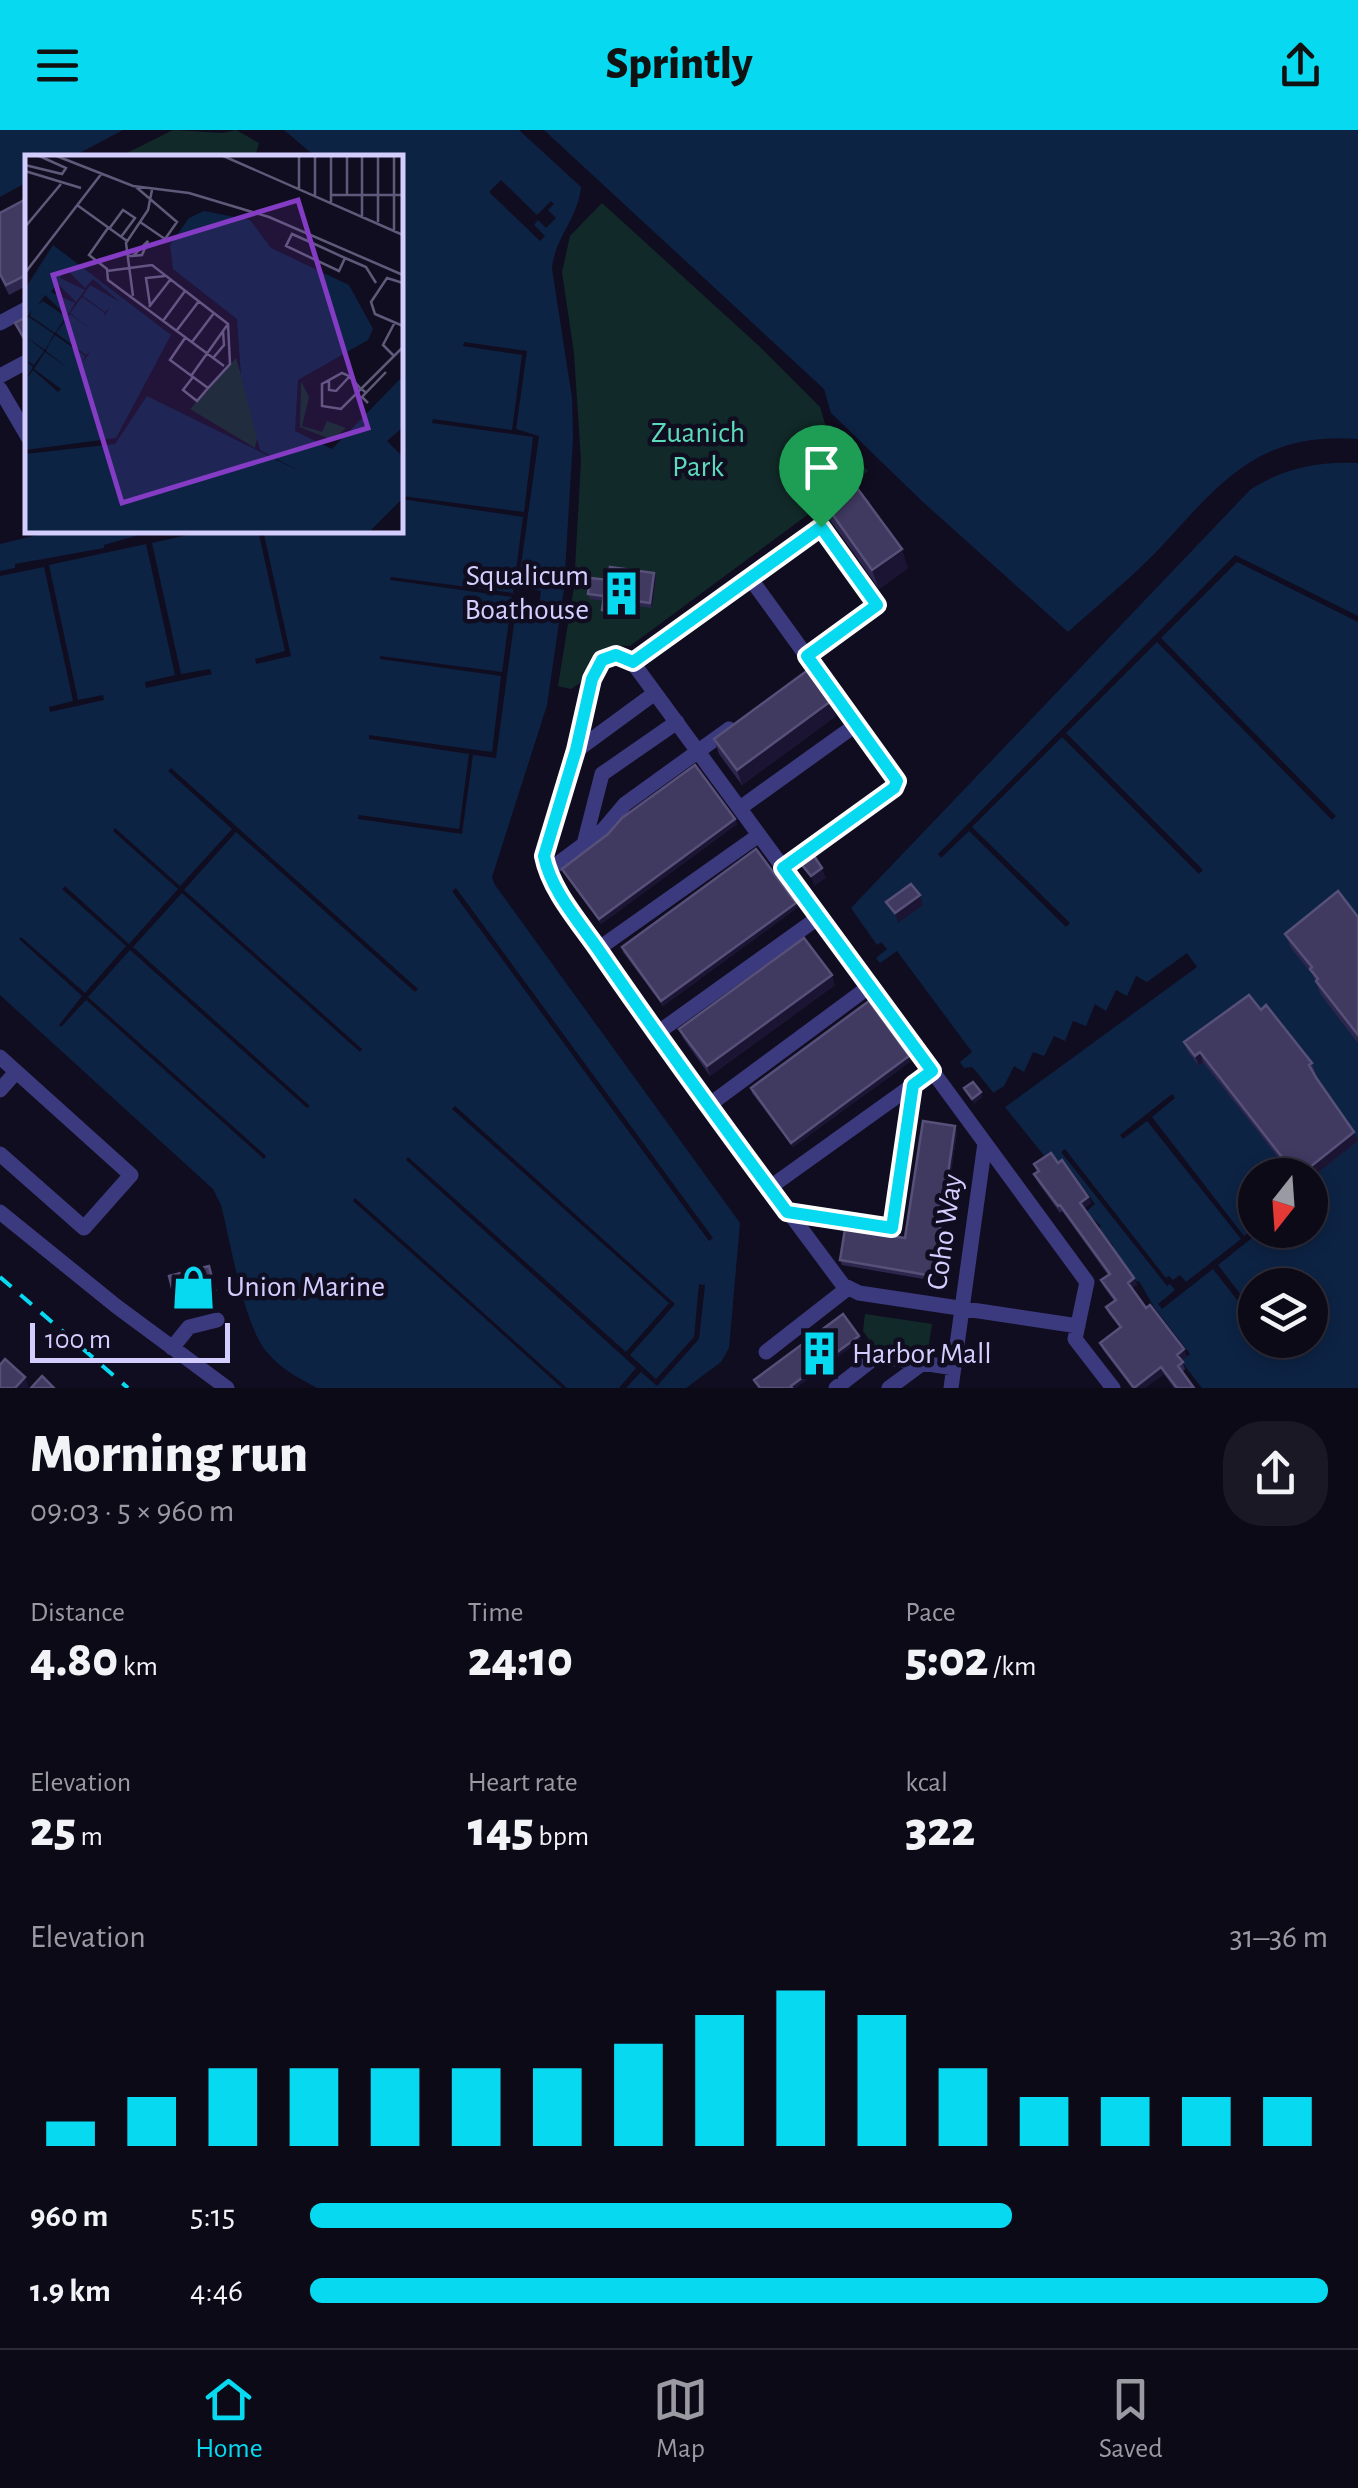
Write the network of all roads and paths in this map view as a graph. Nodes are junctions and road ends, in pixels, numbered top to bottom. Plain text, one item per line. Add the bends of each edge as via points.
1 (25, 310) edge
2 (0, 323) edge
3 (25, 363) edge
4 (0, 376) edge
5 (0, 389) edge
6 (21, 412) edge
7 (750, 578) junction
8 (811, 661) junction
9 (633, 662) junction
10 (800, 677) edge
11 (655, 692) junction
12 (742, 720) edge
13 (677, 722) junction
14 (857, 724) junction
15 (576, 750) junction
16 (698, 752) junction
17 (740, 808) junction
18 (759, 835) junction
19 (584, 844) junction
20 (783, 868) junction
21 (548, 871) junction
22 (819, 916) junction
23 (598, 949) junction
24 (870, 986) junction
25 (656, 1034) junction
26 (0, 1057) edge
27 (932, 1071) junction
28 (16, 1072) junction
29 (913, 1085) junction
30 (0, 1090) edge
31 (709, 1105) junction
32 (985, 1143) junction
33 (0, 1154) edge
34 (769, 1188) junction
35 (0, 1212) edge
36 (787, 1212) junction
37 (848, 1288) junction
38 (962, 1308) junction
39 (216, 1320) dead end
40 (1078, 1326) junction
41 (172, 1348) junction
42 (766, 1352) dead end
43 (924, 1363) junction
44 (954, 1368) junction
45 (228, 1388) edge
46 (836, 1388) edge
47 (889, 1388) edge
48 (951, 1388) edge
49 (1113, 1388) edge

1 - 2 street
3 - 4 street
5 - 6 street
7 - 8 street
7 - 8 street via 821,527 877,605
7 - 9 street
8 - 10 street
8 - 14 street
9 - 11 street
9 - 15 street via 616,655 602,660
11 - 13 street
11 - 15 street
12 - 16 street
13 - 16 street
13 - 19 street via 602,774
14 - 17 street
14 - 20 street via 896,785
15 - 21 street via 546,841
16 - 17 street
16 - 19 street via 625,804
17 - 18 street
18 - 20 street
18 - 23 street
19 - 21 street
20 - 22 street
21 - 23 street
22 - 24 street
22 - 25 street
23 - 25 street
24 - 27 street
24 - 31 street
25 - 31 street
26 - 28 street
27 - 29 street
27 - 32 street
28 - 30 street
28 - 33 street via 131,1175 84,1228
29 - 34 street
29 - 36 street via 892,1228
31 - 34 street
32 - 38 street, Coho Way
32 - 40 street via 1087,1282
34 - 36 street
35 - 41 street
36 - 37 street
37 - 38 street
37 - 42 street
38 - 40 street
38 - 44 street, Coho Way
39 - 41 street via 188,1326
40 - 49 street via 1075,1339
41 - 45 street
43 - 44 street
43 - 46 street via 877,1356
43 - 47 street
44 - 48 street, Coho Way

